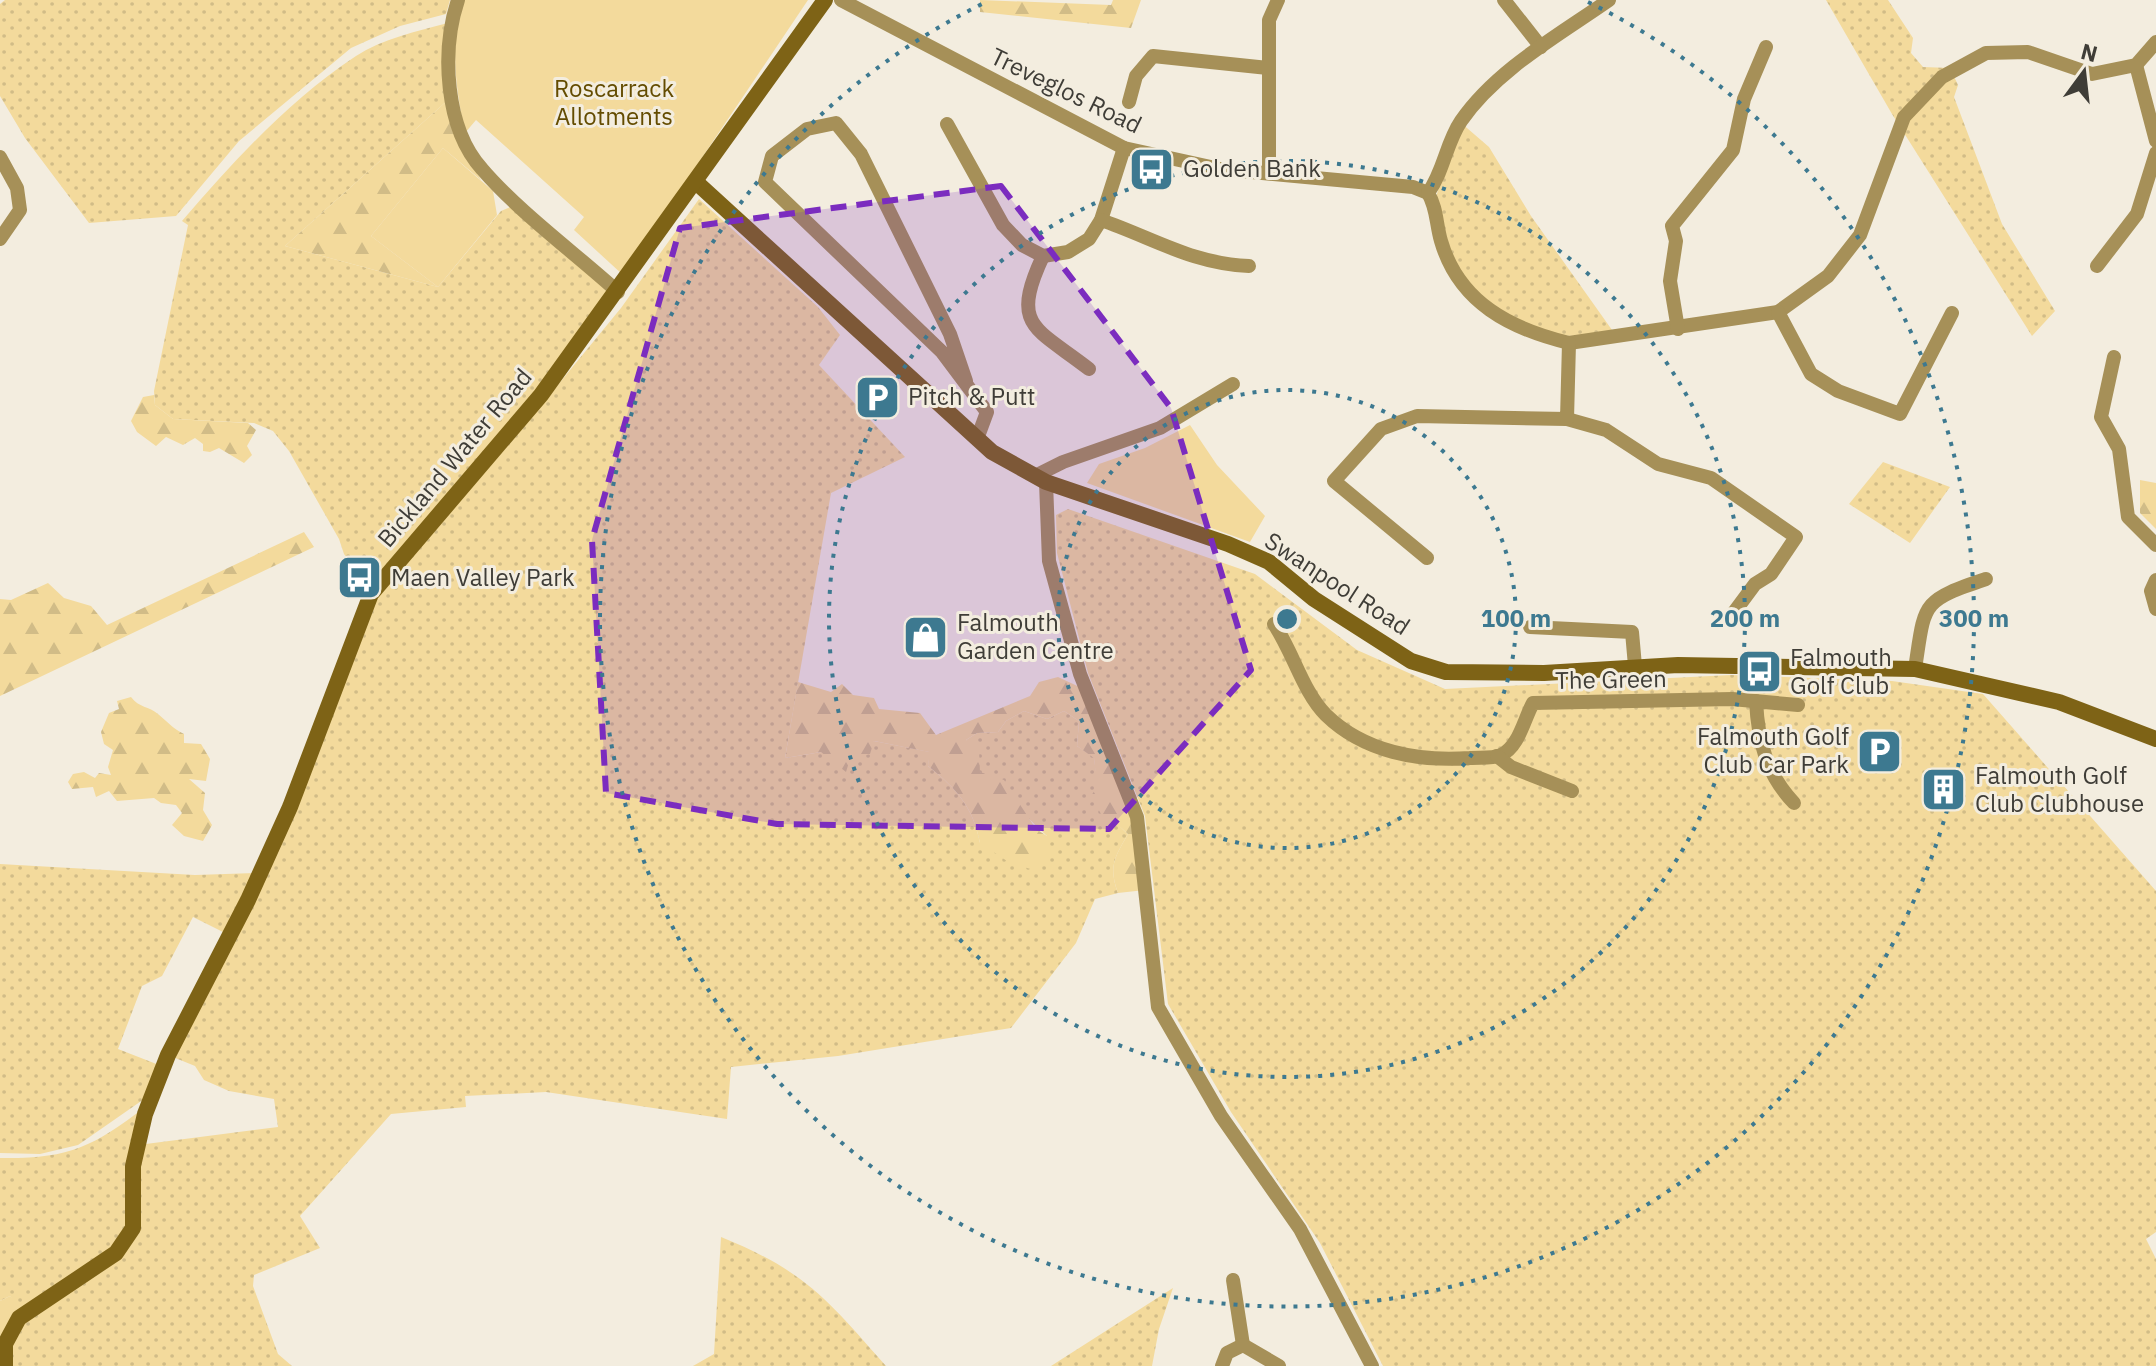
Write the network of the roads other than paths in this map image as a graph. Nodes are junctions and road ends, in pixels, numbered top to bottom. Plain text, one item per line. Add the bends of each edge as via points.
1 (458, 0) edge
2 (825, 0) edge
3 (841, 0) edge
4 (1278, 0) edge
5 (1504, 0) edge
6 (1609, 0) edge
7 (2156, 42) edge
8 (1541, 47) junction
9 (1766, 47) dead end
10 (2136, 65) junction
11 (1268, 68) junction
12 (1129, 102) dead end
13 (947, 124) dead end
14 (2156, 141) edge
15 (1124, 148) junction
16 (2156, 153) edge
17 (0, 157) edge
18 (1269, 173) junction
19 (697, 183) junction
20 (1428, 193) junction
21 (1101, 220) junction
22 (0, 239) edge
23 (1043, 256) junction
24 (1249, 266) dead end
25 (2097, 266) dead end
26 (618, 292) junction
27 (1778, 312) junction
28 (1952, 313) dead end
29 (1678, 329) junction
30 (1569, 343) junction
31 (2114, 357) dead end
32 (1089, 369) dead end
33 (966, 381) junction
34 (1233, 384) dead end
35 (1567, 419) junction
36 (977, 439) junction
37 (1041, 479) junction
38 (2156, 545) edge
39 (1427, 558) dead end
40 (1986, 579) dead end
41 (2156, 580) edge
42 (2156, 609) edge
43 (1732, 615) dead end
44 (1274, 624) dead end
45 (1530, 627) dead end
46 (1635, 666) junction
47 (1915, 669) junction
48 (1756, 701) junction
49 (1798, 705) dead end
50 (2156, 739) edge
51 (1497, 756) junction
52 (1572, 791) dead end
53 (1794, 803) dead end
54 (1233, 1280) dead end
55 (1243, 1345) junction
56 (5, 1366) edge
57 (1222, 1366) edge
58 (1279, 1366) edge
59 (1372, 1366) edge

1 - 26 street via 452,17 449,84 459,131 480,168
2 - 19 street, Bickland Water Road
3 - 15 street, Treveglos Road
4 - 11 street via 1269,20
5 - 8 street
6 - 8 street
7 - 10 street
8 - 20 street via 1484,94 1460,122
9 - 29 street via 1744,99 1733,150 1672,226 1676,241 1670,281
10 - 14 street
10 - 27 street via 2092,74 2028,52 1986,53 1942,77 1904,117 1860,235 1828,276
11 - 12 street via 1153,56 1136,76
11 - 18 street
13 - 23 street via 1003,225 1022,245
15 - 18 street, Treveglos Road via 1174,162
15 - 21 street
16 - 25 street via 2137,214
17 - 22 street via 17,188 20,210
18 - 20 street, Treveglos Road via 1413,187
19 - 26 street, Bickland Water Road
19 - 36 street, Swanpool Road
20 - 30 street via 1450,261 1481,305 1501,320
21 - 23 street via 1089,239 1068,252
21 - 24 street via 1191,258
23 - 32 street via 1028,289 1026,309 1038,329
26 - 56 street, Bickland Water Road via 541,395 371,594 290,807 145,1114 133,1166 133,1228 116,1253 19,1318 5,1344
27 - 28 street via 1811,374 1838,391 1900,414
27 - 29 street
29 - 30 street
30 - 35 street
31 - 38 street via 2101,417 2119,449 2128,517
33 - 33 street via 765,182 772,156 807,129 836,123 861,154 950,334
33 - 36 street via 987,412
34 - 37 street via 1160,428 1063,462
35 - 39 street via 1417,416 1381,429 1334,481
35 - 43 street via 1606,430 1658,464 1711,478 1796,537 1771,574 1755,584
36 - 37 street, Swanpool Road
37 - 46 street, Swanpool Road via 1269,562 1314,599 1422,665 1461,674
37 - 59 street via 1047,555 1080,674 1137,817 1158,1007 1221,1116 1300,1229
40 - 47 street via 1941,594 1924,613
41 - 42 street via 2151,591
44 - 51 street via 1324,713 1346,731 1408,756
45 - 46 street via 1632,632
46 - 47 street, Swanpool Road
47 - 50 street, Swanpool Road via 2059,702
48 - 49 street, The Green
48 - 51 street, The Green via 1533,703 1514,744
48 - 53 street via 1762,750
51 - 52 street via 1511,767
54 - 55 street
55 - 57 street via 1227,1353
55 - 58 street

